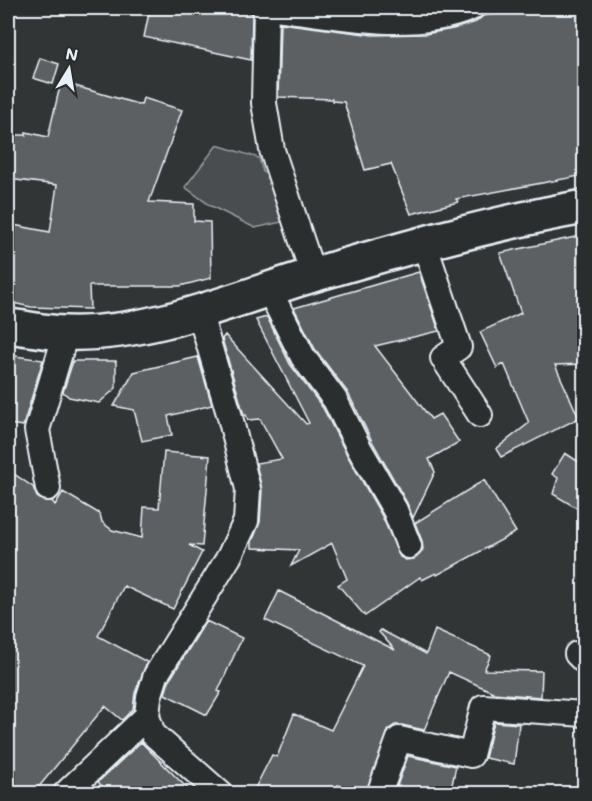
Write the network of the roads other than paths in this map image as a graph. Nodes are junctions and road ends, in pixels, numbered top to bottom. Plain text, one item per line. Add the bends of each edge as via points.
1 (266, 8) edge
2 (276, 8) edge
3 (471, 8) edge
4 (585, 207) edge
5 (424, 243) junction
6 (313, 275) junction
7 (269, 290) junction
8 (199, 311) junction
9 (8, 326) edge
10 (66, 333) junction
11 (480, 415) dead end
12 (48, 488) dead end
13 (409, 546) dead end
14 (585, 714) edge
15 (147, 716) junction
16 (65, 794) edge
17 (221, 794) edge
18 (380, 794) edge

1 - 6 street via 264,103 272,150
2 - 3 street via 374,21 417,20
4 - 5 street
5 - 6 street
5 - 11 street via 459,347 442,358
6 - 7 street
7 - 8 street
7 - 13 street via 303,357 335,400 395,510
8 - 10 street via 134,328
8 - 15 street via 248,489 246,521 229,557 156,675
9 - 10 street
10 - 12 street via 37,430
14 - 18 street via 483,707 471,755 399,739
15 - 16 street
15 - 17 street via 153,734

